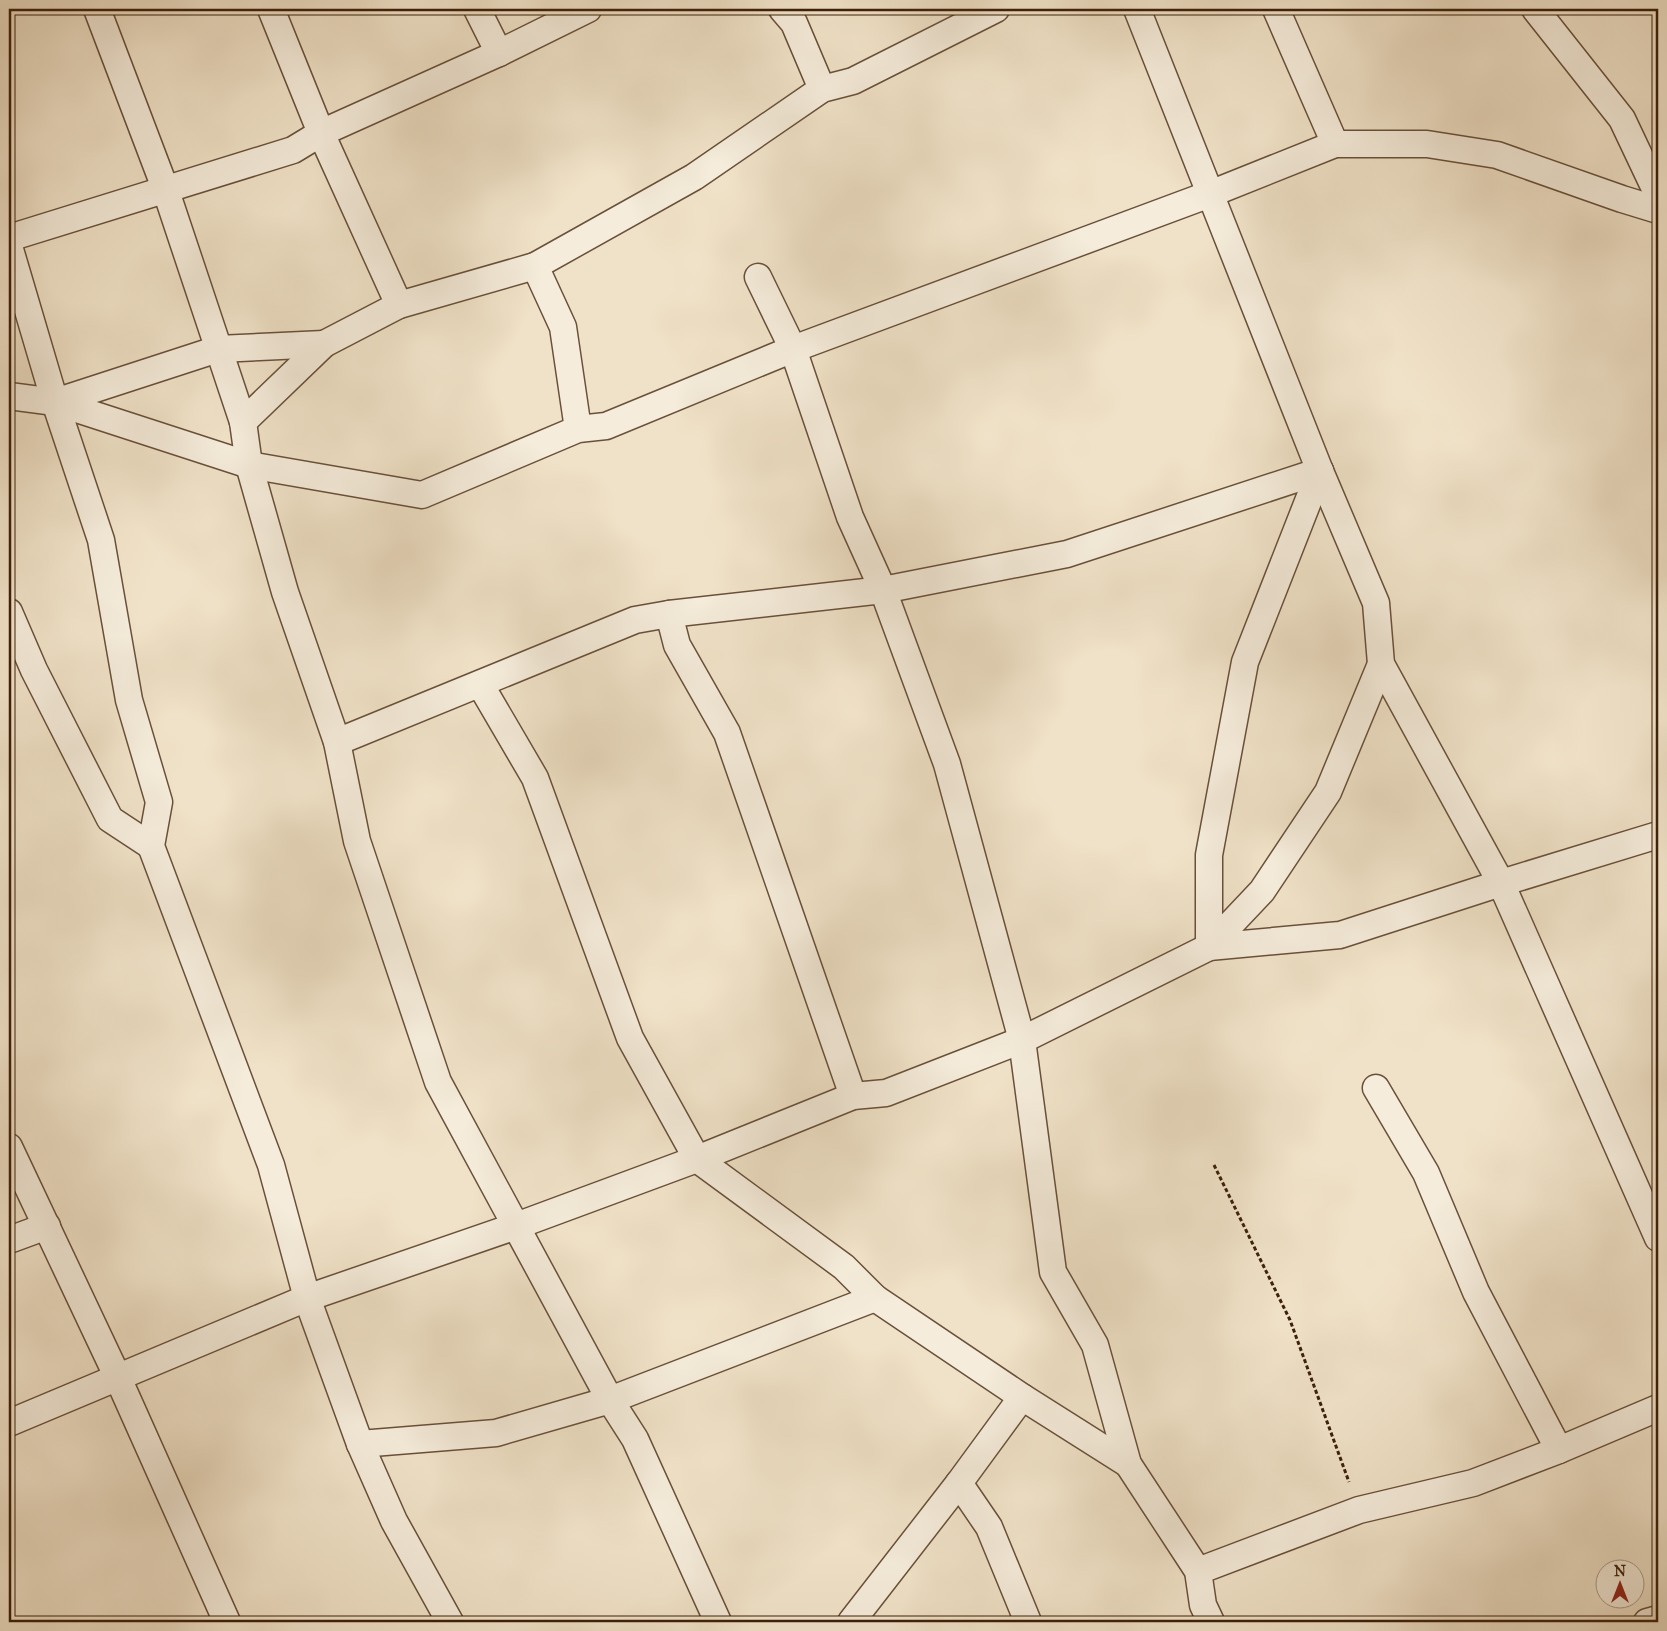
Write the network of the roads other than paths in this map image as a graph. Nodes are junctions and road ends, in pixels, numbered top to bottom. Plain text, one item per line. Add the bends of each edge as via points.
1 (98, 9) edge
2 (270, 9) edge
3 (477, 9) edge
4 (588, 9) edge
5 (782, 9) edge
6 (996, 9) edge
7 (1137, 9) edge
8 (1276, 9) edge
9 (1535, 9) edge
10 (499, 53) junction
11 (822, 89) junction
12 (321, 133) junction
13 (1335, 144) junction
14 (165, 188) junction
15 (1210, 194) junction
16 (1658, 196) edge
17 (1658, 210) edge
18 (9, 238) edge
19 (9, 246) edge
20 (535, 266) junction
21 (758, 277) dead end
22 (399, 305) junction
23 (324, 344) junction
24 (218, 349) junction
25 (792, 349) junction
26 (9, 396) edge
27 (55, 402) junction
28 (242, 422) junction
29 (578, 429) junction
30 (249, 465) junction
31 (1320, 470) junction
32 (883, 590) junction
33 (9, 612) edge
34 (669, 614) junction
35 (1382, 664) junction
36 (480, 684) junction
37 (338, 742) junction
38 (1658, 835) edge
39 (151, 846) junction
40 (1501, 883) junction
41 (1209, 946) junction
42 (1022, 1040) junction
43 (1376, 1088) dead end
44 (853, 1096) junction
45 (9, 1147) edge
46 (696, 1159) junction
47 (47, 1226) junction
48 (516, 1226) junction
49 (1658, 1238) edge
50 (9, 1240) edge
51 (307, 1298) junction
52 (875, 1298) junction
53 (118, 1378) junction
54 (1022, 1397) junction
55 (610, 1400) junction
56 (1658, 1408) edge
57 (9, 1423) edge
58 (360, 1444) junction
59 (1560, 1450) junction
60 (1128, 1464) junction
61 (959, 1483) junction
62 (1198, 1572) junction
63 (1658, 1618) edge
64 (227, 1622) edge
65 (450, 1622) edge
66 (718, 1622) edge
67 (851, 1622) edge
68 (1028, 1622) edge
69 (1212, 1622) edge
70 (1647, 1622) edge

1 - 14 street
2 - 12 street
3 - 10 street
4 - 10 street
5 - 11 street via 794,22
6 - 11 street via 853,81
7 - 15 street
8 - 13 street
9 - 16 street via 1622,119
10 - 12 street
11 - 20 street via 694,177
12 - 14 street via 293,150
12 - 22 street
13 - 15 street
13 - 17 street via 1427,144 1497,155
14 - 18 street
14 - 24 street
15 - 25 street
15 - 31 street
19 - 27 street
20 - 22 street
20 - 29 street via 563,327
21 - 25 street
22 - 23 street
23 - 24 street
23 - 28 street
24 - 27 street
24 - 28 street
25 - 29 street via 606,426
25 - 32 street via 850,517
26 - 27 street
27 - 30 street
27 - 39 street via 101,540 129,700 160,802
28 - 30 street
29 - 30 street via 422,495
30 - 37 street via 285,592
31 - 32 street via 1067,554
31 - 35 street via 1376,603
31 - 41 street via 1245,662 1209,855
32 - 34 street
32 - 42 street via 947,764
33 - 39 street via 34,670 110,819
34 - 36 street via 635,620
34 - 44 street via 677,645 727,733
35 - 40 street
35 - 41 street via 1328,792 1262,891
36 - 37 street
36 - 46 street via 535,778 630,1038
37 - 48 street via 357,841 438,1082
38 - 40 street
39 - 51 street via 271,1165
40 - 41 street via 1340,936
40 - 49 street
41 - 42 street
42 - 44 street via 886,1093
42 - 60 street via 1053,1272 1094,1344
43 - 59 street via 1426,1173 1476,1292
44 - 46 street
45 - 47 street
46 - 48 street
46 - 52 street via 844,1267
47 - 50 street
47 - 53 street
48 - 51 street
48 - 55 street
51 - 53 street
51 - 58 street
52 - 54 street
52 - 55 street
53 - 57 street
53 - 64 street
54 - 60 street
54 - 61 street
55 - 58 street via 496,1433
55 - 66 street via 635,1439
56 - 59 street
58 - 65 street via 394,1522
59 - 62 street via 1473,1483 1359,1510
60 - 62 street
61 - 67 street
61 - 68 street via 989,1527
62 - 69 street via 1204,1605
63 - 70 street

